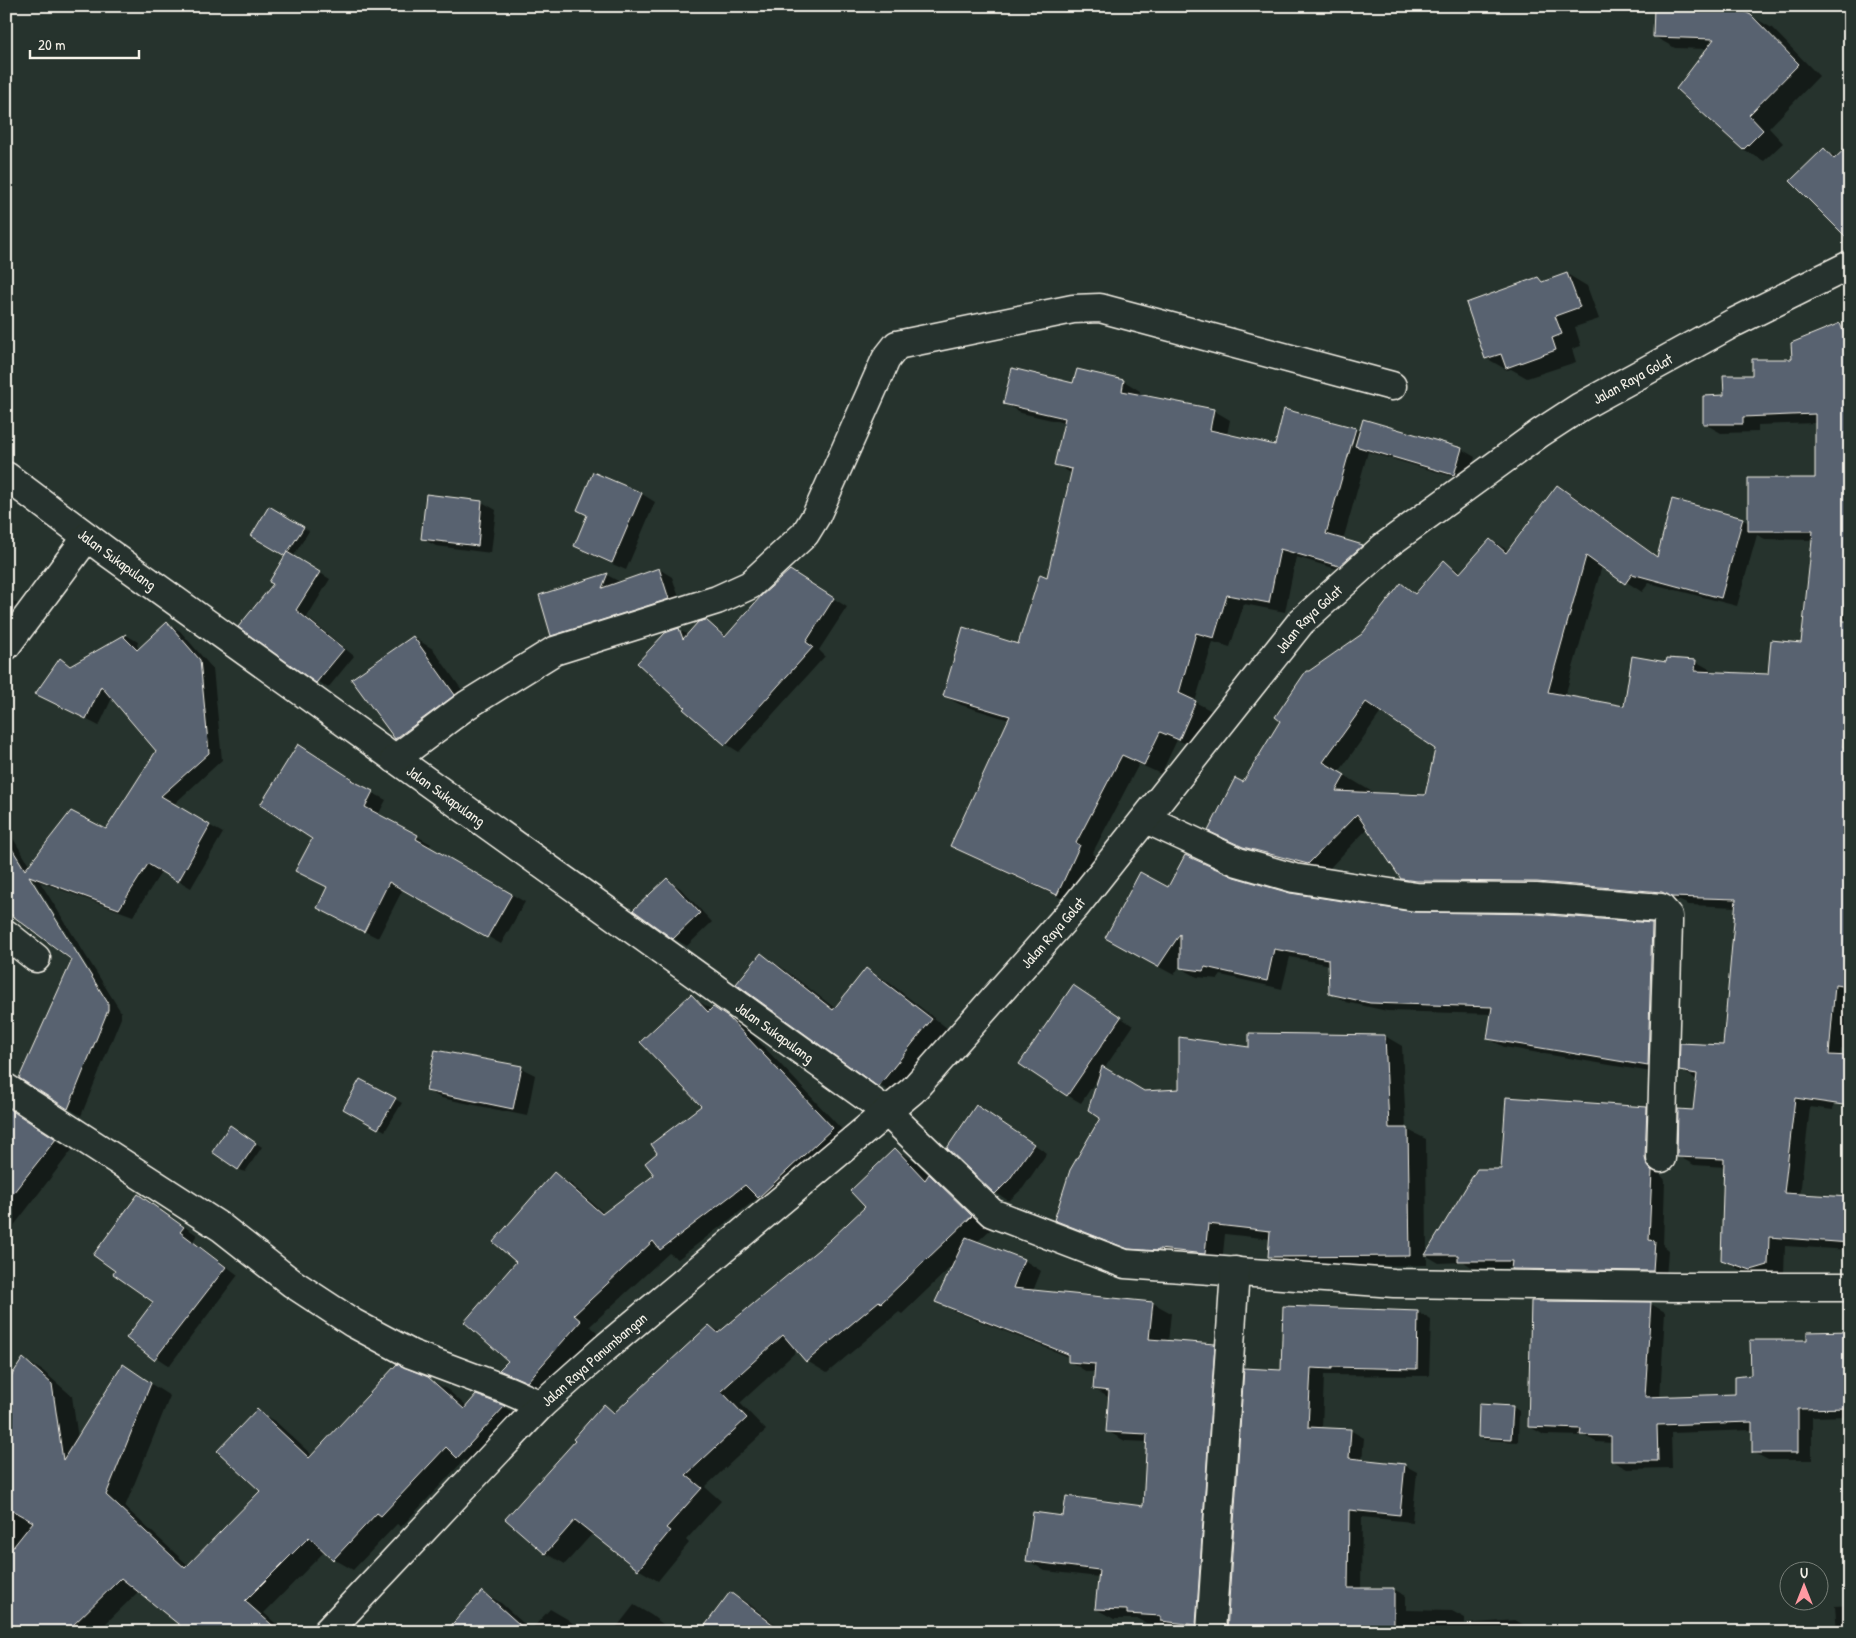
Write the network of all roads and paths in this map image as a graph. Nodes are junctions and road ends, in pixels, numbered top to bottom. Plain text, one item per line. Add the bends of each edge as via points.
1 (1850, 265) edge
2 (1392, 386) dead end
3 (6, 476) edge
4 (87, 537) junction
5 (6, 646) edge
6 (395, 759) junction
7 (1146, 819) junction
8 (6, 934) edge
9 (36, 958) dead end
10 (6, 1088) edge
11 (887, 1112) junction
12 (1661, 1158) dead end
13 (1235, 1271) junction
14 (1850, 1287) edge
15 (541, 1405) junction
16 (327, 1632) edge
17 (1211, 1632) edge

1 - 7 street, Jalan Raya Golat via 1736,322 1580,407 1385,546 1301,622
2 - 6 street via 1100,308 1073,309 897,344 886,359 805,534 750,584 717,600 554,651 467,705
3 - 4 street, Jalan Sukapulang
4 - 5 street
4 - 6 street, Jalan Sukapulang
6 - 11 street, Jalan Sukapulang
7 - 11 street, Jalan Raya Golat via 1055,929 913,1090
7 - 12 street via 1238,862 1294,878 1416,897 1536,898 1660,908 1668,916
8 - 9 street
10 - 15 street via 222,1228 292,1284 352,1323 411,1354
11 - 13 street, Jalan Sukapulang via 992,1213 1125,1264
11 - 15 street, Jalan Raya Panumbangan
13 - 14 street, Jalan Sukapulang via 1394,1284
13 - 17 street
15 - 16 street, Jalan Raya Panumbangan

